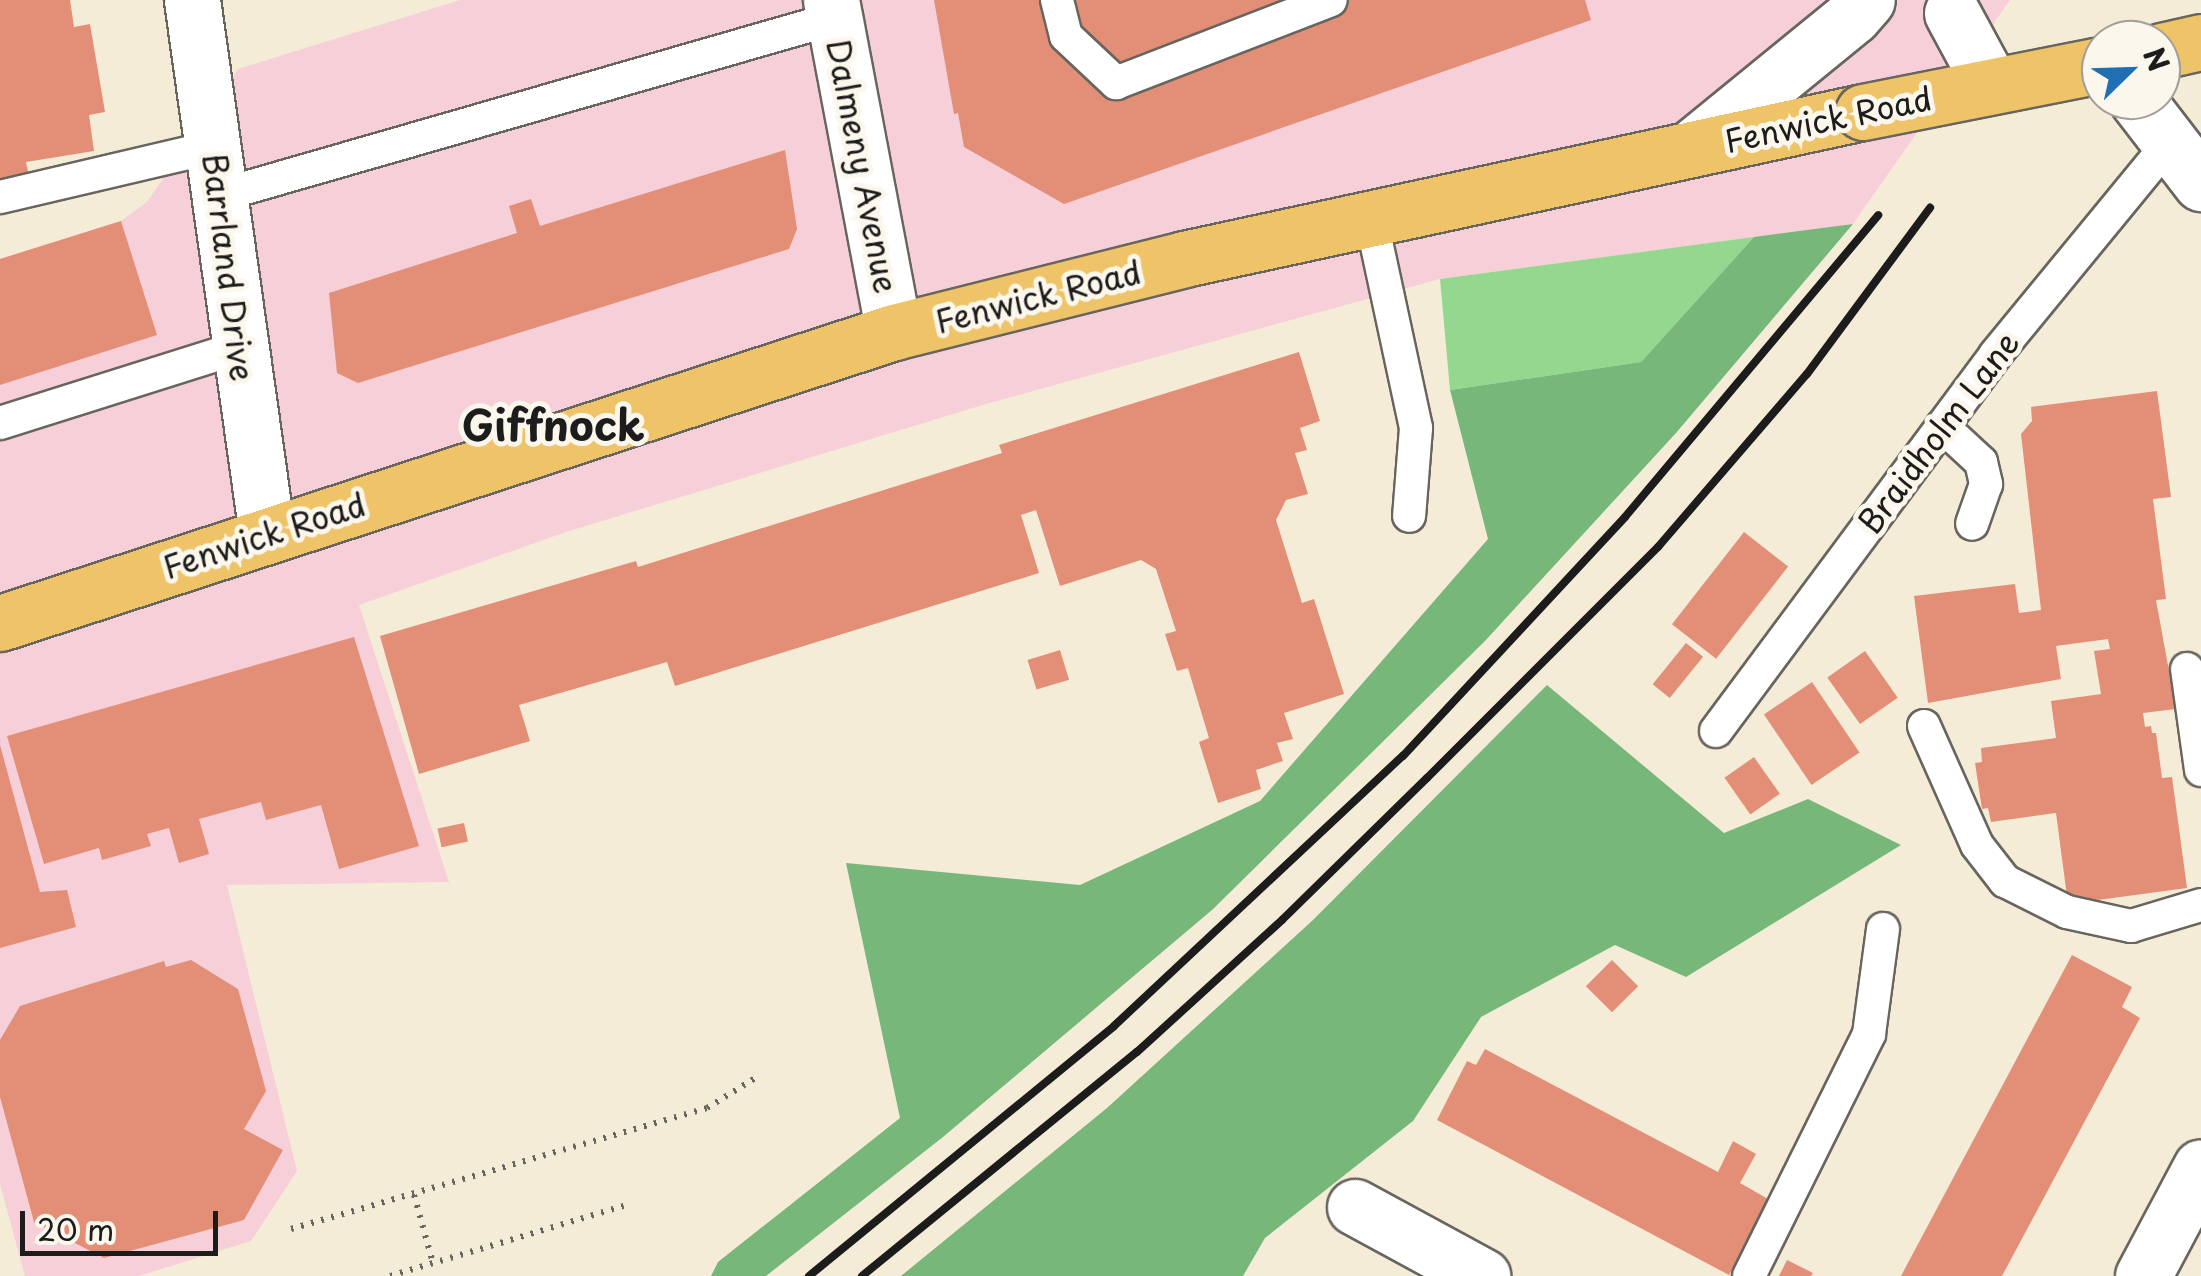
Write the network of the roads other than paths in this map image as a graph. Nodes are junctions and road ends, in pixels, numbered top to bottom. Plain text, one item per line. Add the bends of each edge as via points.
1 (192, 0) edge
2 (1057, 0) edge
3 (1331, 0) edge
4 (1867, 0) edge
5 (1949, 7) edge
6 (834, 9) edge
7 (2081, 68) edge
8 (1992, 84) junction
9 (2153, 120) edge
10 (1690, 149) junction
11 (2186, 162) edge
12 (217, 171) junction
13 (0, 197) edge
14 (1371, 218) junction
15 (894, 332) junction
16 (238, 348) junction
17 (0, 422) edge
18 (1942, 426) junction
19 (1410, 516) dead end
20 (1972, 524) dead end
21 (267, 534) junction
22 (0, 623) edge
23 (2188, 669) dead end
24 (1924, 726) dead end
25 (1716, 732) dead end
26 (2201, 770) edge
27 (2201, 905) edge
28 (1883, 929) dead end
29 (2201, 1167) edge
30 (1355, 1207) dead end
31 (1482, 1276) edge
32 (1749, 1276) edge
33 (2143, 1276) edge

1 - 12 street, Barrland Drive
2 - 3 lane via 1066,36 1116,83
4 - 10 street
5 - 8 street, bridge
6 - 12 lane
6 - 15 street, Dalmeny Avenue
7 - 8 main road, Fenwick Road, bridge
8 - 10 main road, Fenwick Road, bridge
9 - 11 street
10 - 14 main road, Fenwick Road
11 - 18 lane, Braidholm Lane via 2088,238
12 - 13 lane
12 - 16 street, Barrland Drive
14 - 15 main road, Fenwick Road
14 - 19 lane via 1416,428
15 - 21 main road, Fenwick Road
16 - 17 lane
16 - 21 street, Barrland Drive
18 - 20 lane via 1981,462 1986,484
18 - 25 lane, Braidholm Lane
21 - 22 main road, Fenwick Road
23 - 26 lane
24 - 27 lane via 1977,845 2005,881 2067,912 2132,926
28 - 32 lane via 1869,1034
29 - 33 street
30 - 31 street

